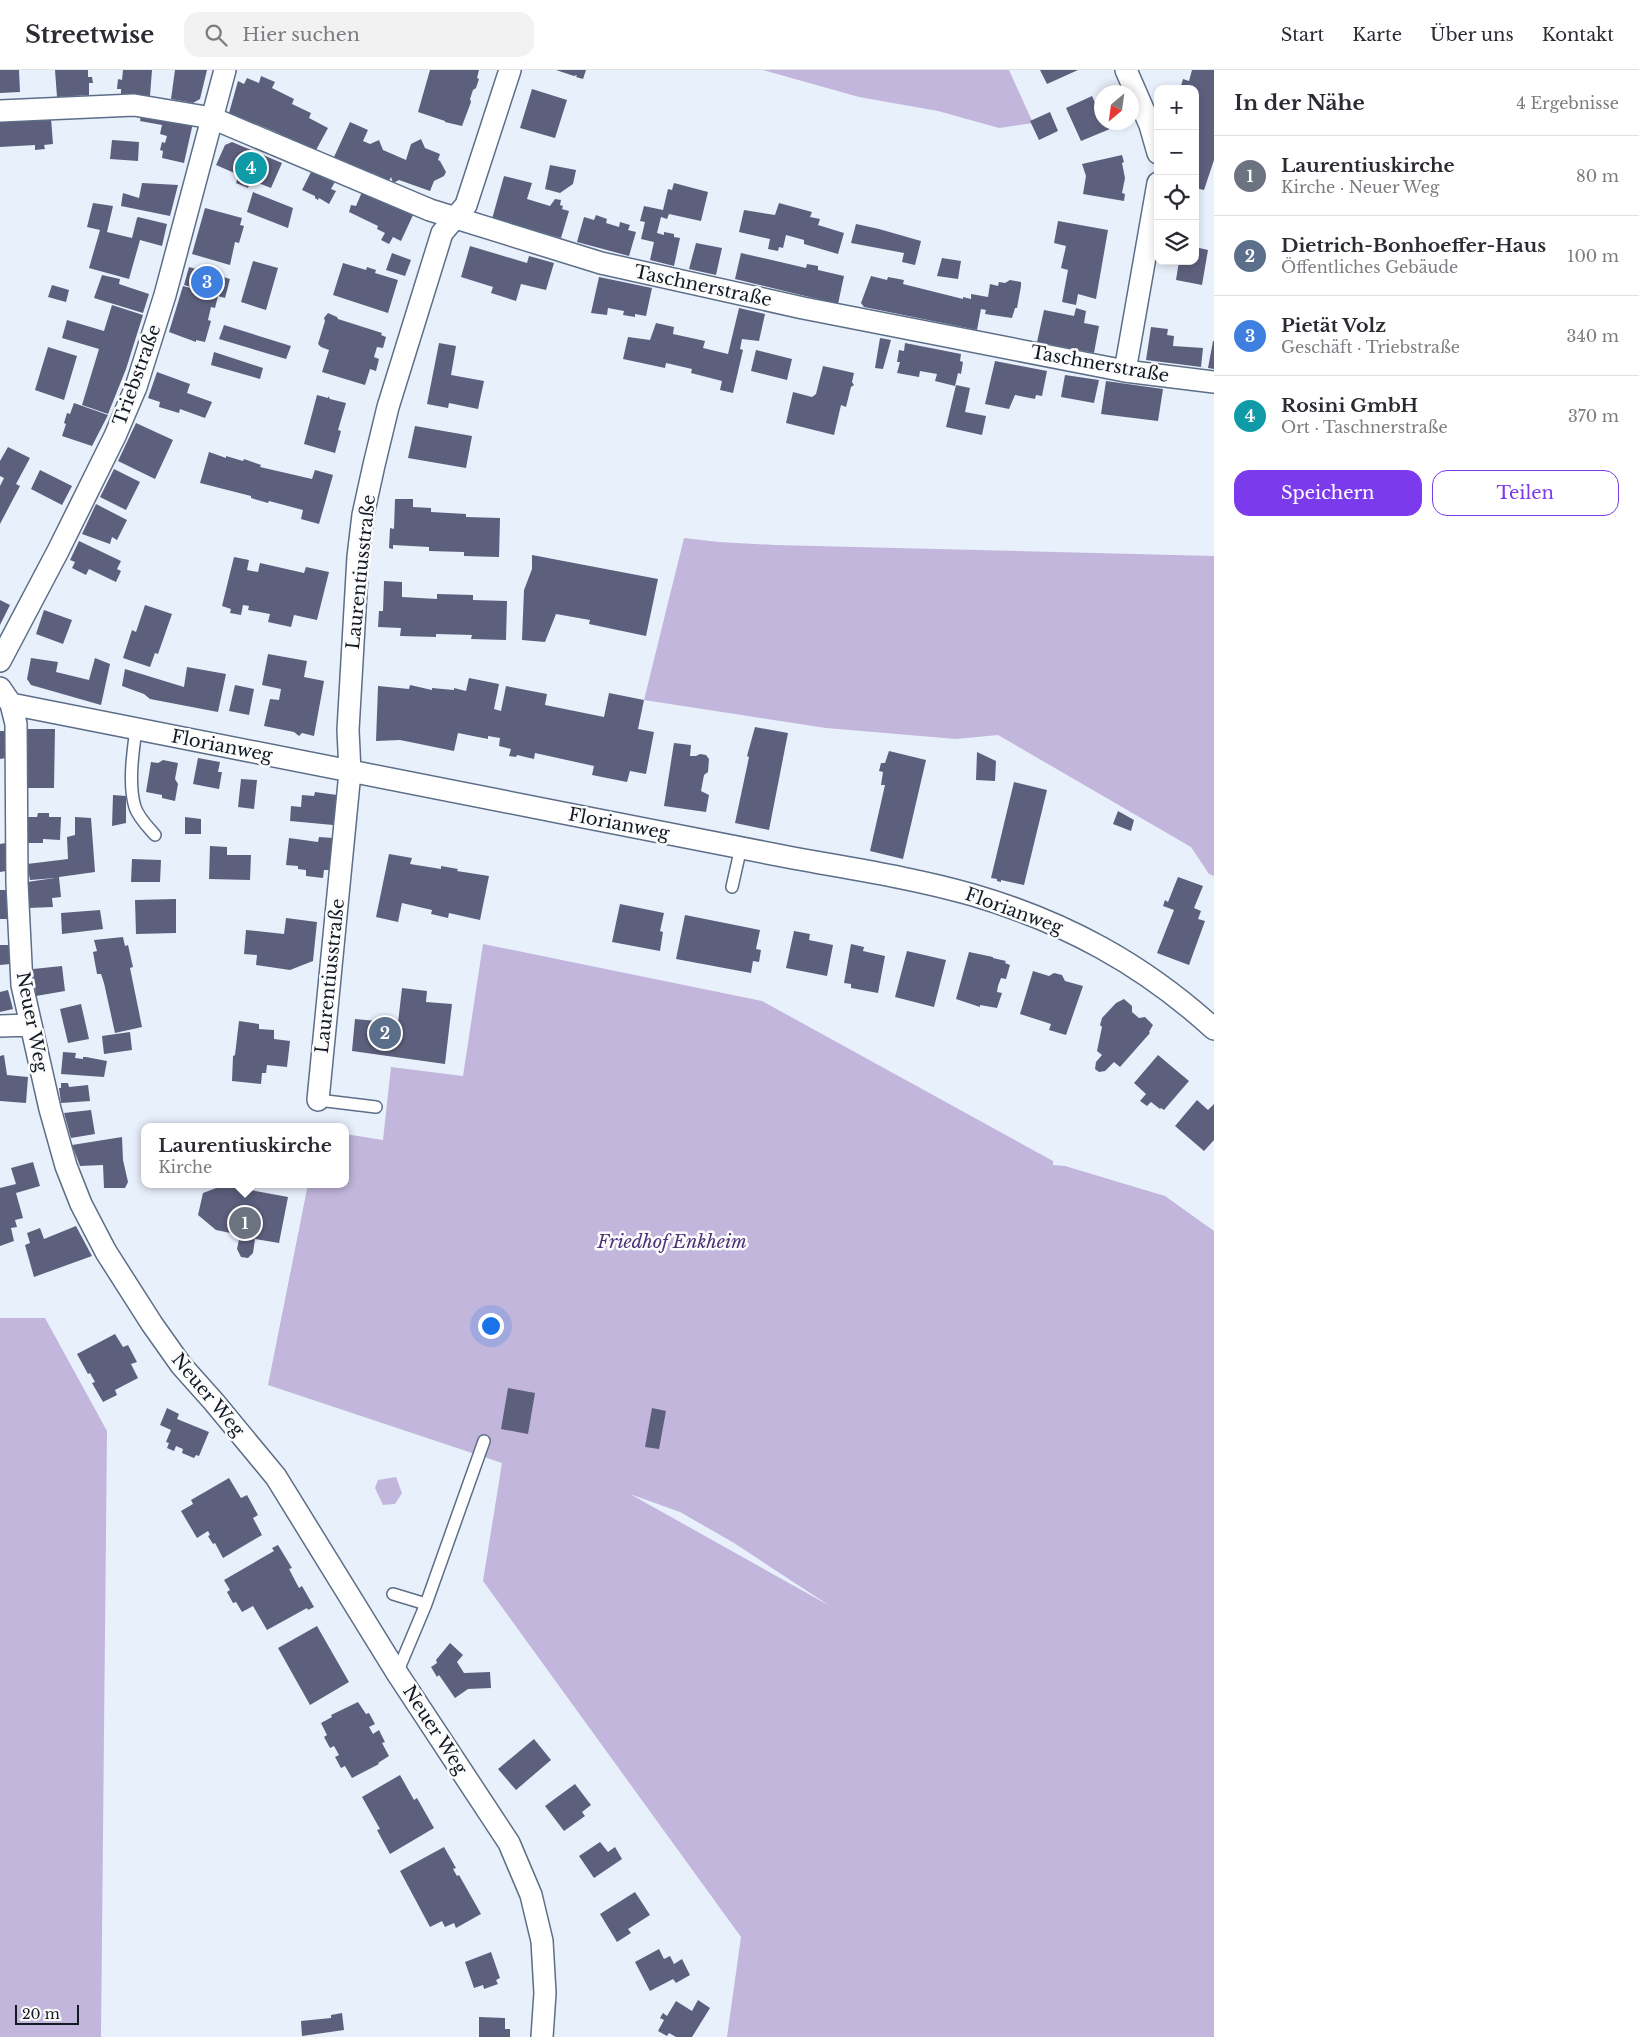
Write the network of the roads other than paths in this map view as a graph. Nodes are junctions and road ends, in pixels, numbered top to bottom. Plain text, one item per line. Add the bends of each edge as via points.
1 (225, 70) edge
2 (510, 70) edge
3 (1126, 70) edge
4 (0, 111) edge
5 (212, 118) junction
6 (1154, 139) edge
7 (1154, 206) edge
8 (456, 219) junction
9 (1125, 371) junction
10 (1214, 382) edge
11 (0, 660) edge
12 (5, 696) edge
13 (136, 729) junction
14 (350, 772) junction
15 (155, 835) dead end
16 (741, 847) junction
17 (732, 887) dead end
18 (30, 1025) junction
19 (0, 1026) edge
20 (1214, 1028) edge
21 (318, 1100) joint
22 (376, 1106) dead end
23 (484, 1441) dead end
24 (393, 1594) dead end
25 (426, 1604) junction
26 (397, 1673) junction
27 (542, 2037) edge

1 - 5 street, Triebstraße
2 - 8 street, Laurentiusstraße via 466,205
3 - 6 street
4 - 5 street, Taschnerstraße via 134,105
5 - 8 street, Taschnerstraße
5 - 11 street, Triebstraße via 165,295 136,387 115,436
7 - 9 street
8 - 9 street, Taschnerstraße via 601,263 813,310
8 - 14 street, Laurentiusstraße via 442,233 439,242 388,407 363,515 349,712
9 - 10 street, Taschnerstraße
12 - 13 street, Florianweg
12 - 18 street, Neuer Weg via 16,724 17,883 22,985
13 - 14 street, Florianweg
13 - 15 lane via 132,781 135,807
14 - 16 street, Florianweg
14 - 21 street, Laurentiusstraße
16 - 17 lane
16 - 20 street, Florianweg via 940,886 1014,908 1118,956 1183,1000
18 - 19 street
18 - 26 street, Neuer Weg via 66,1166 106,1252 181,1365 276,1477
21 - 22 lane
23 - 25 lane
24 - 25 lane
25 - 26 lane
26 - 27 street, Neuer Weg via 509,1844 531,1895 545,1964

